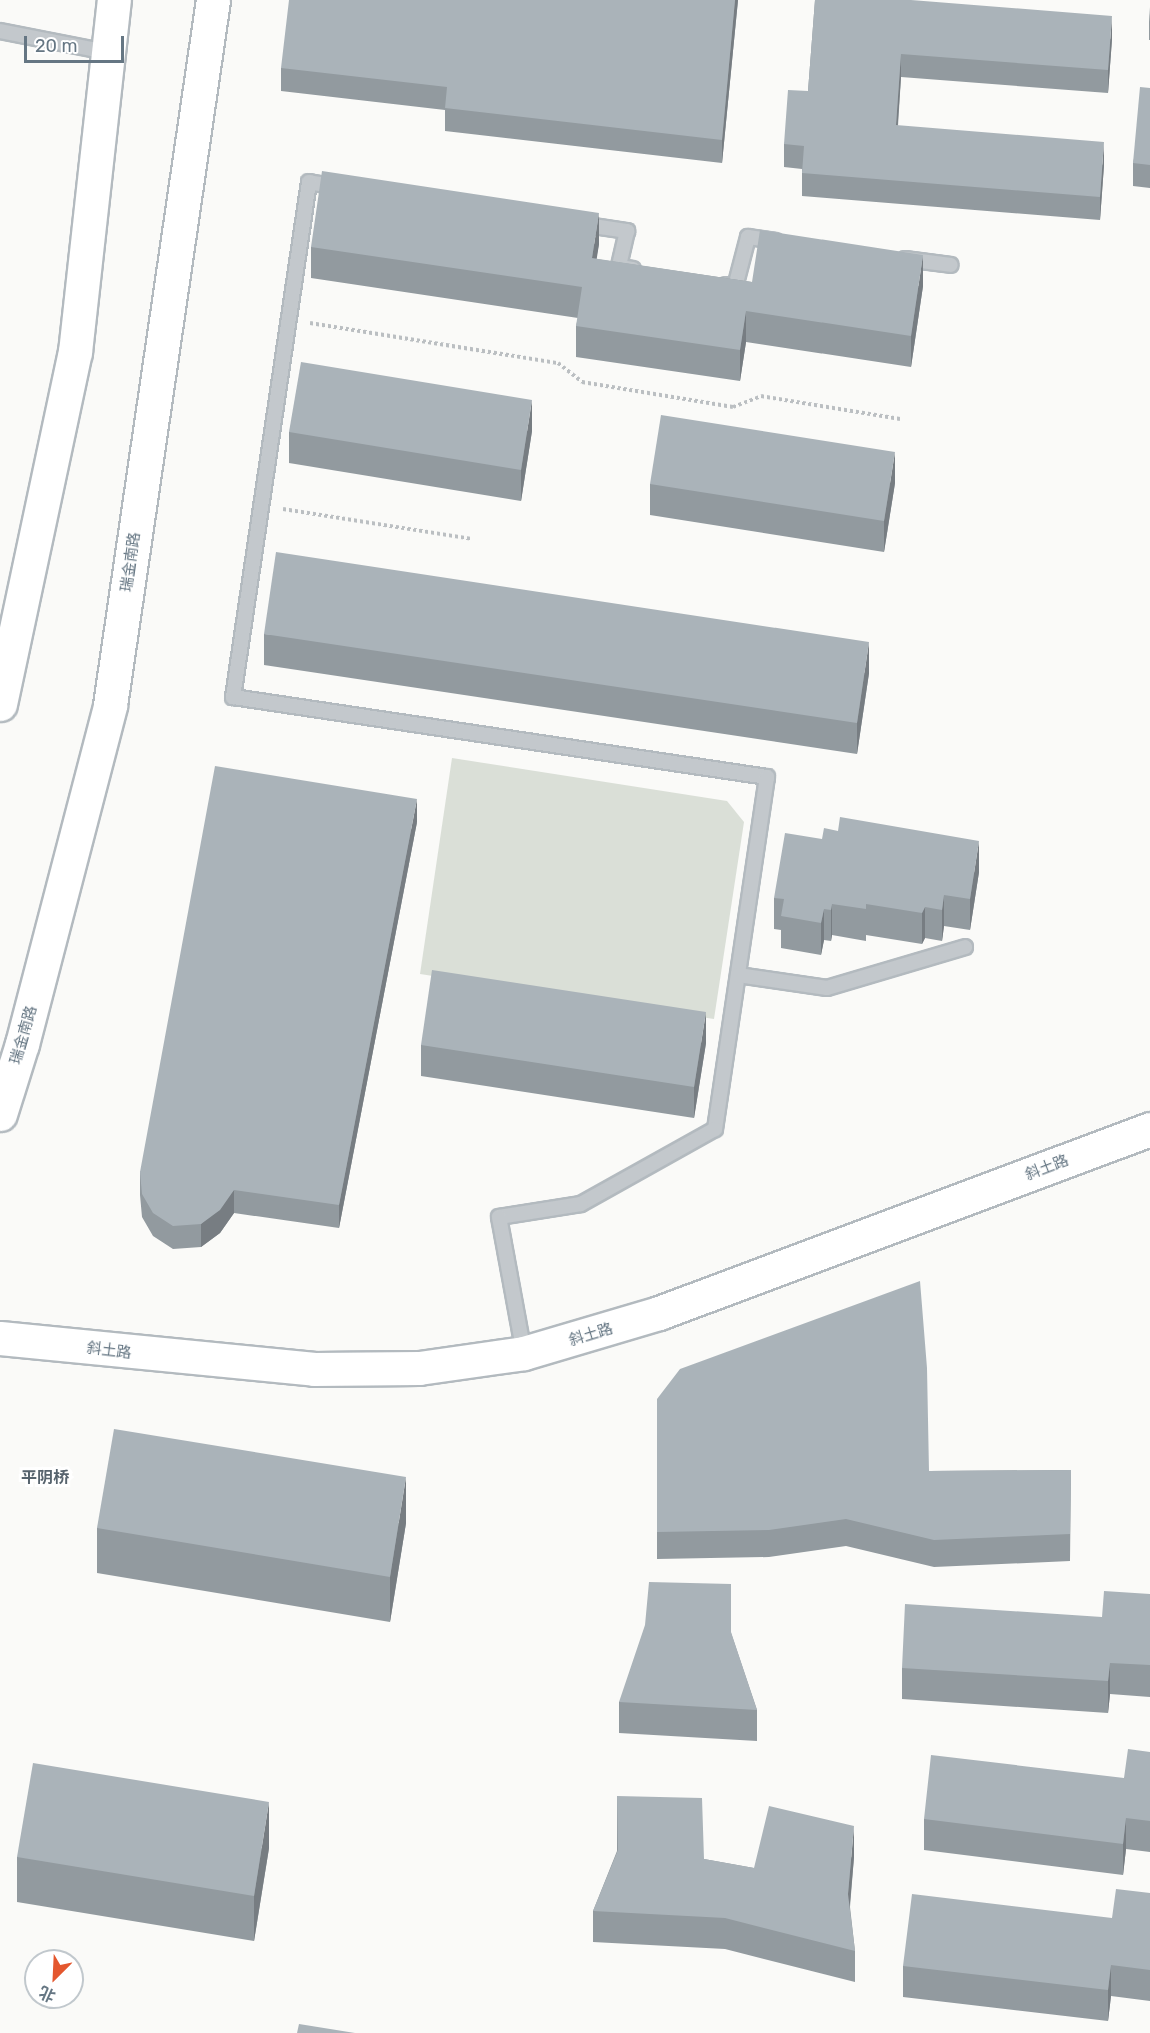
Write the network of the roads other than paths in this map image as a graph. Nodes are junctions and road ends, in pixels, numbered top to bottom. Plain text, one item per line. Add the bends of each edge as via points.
1 (114, 0) edge
2 (213, 0) edge
3 (0, 31) edge
4 (107, 52) junction
5 (356, 189) edge
6 (568, 222) edge
7 (793, 243) edge
8 (894, 258) edge
9 (951, 265) dead end
10 (654, 273) edge
11 (711, 283) edge
12 (0, 704) edge
13 (965, 947) dead end
14 (738, 975) junction
15 (0, 1114) edge
16 (1150, 1129) edge
17 (0, 1338) edge
18 (524, 1353) junction

1 - 4 main road
2 - 15 main road, 瑞金南路 via 110,705 22,1044
3 - 4 lane
4 - 12 main road via 75,352
5 - 14 lane via 309,182 233,697 767,777
6 - 10 lane via 627,231 619,267
7 - 11 lane via 748,237 735,287
8 - 9 lane
13 - 14 lane via 827,988
14 - 18 lane via 715,1129 581,1204 499,1217
16 - 18 main road, 斜土路 via 659,1313
17 - 18 main road, 斜土路 via 314,1369 420,1368

